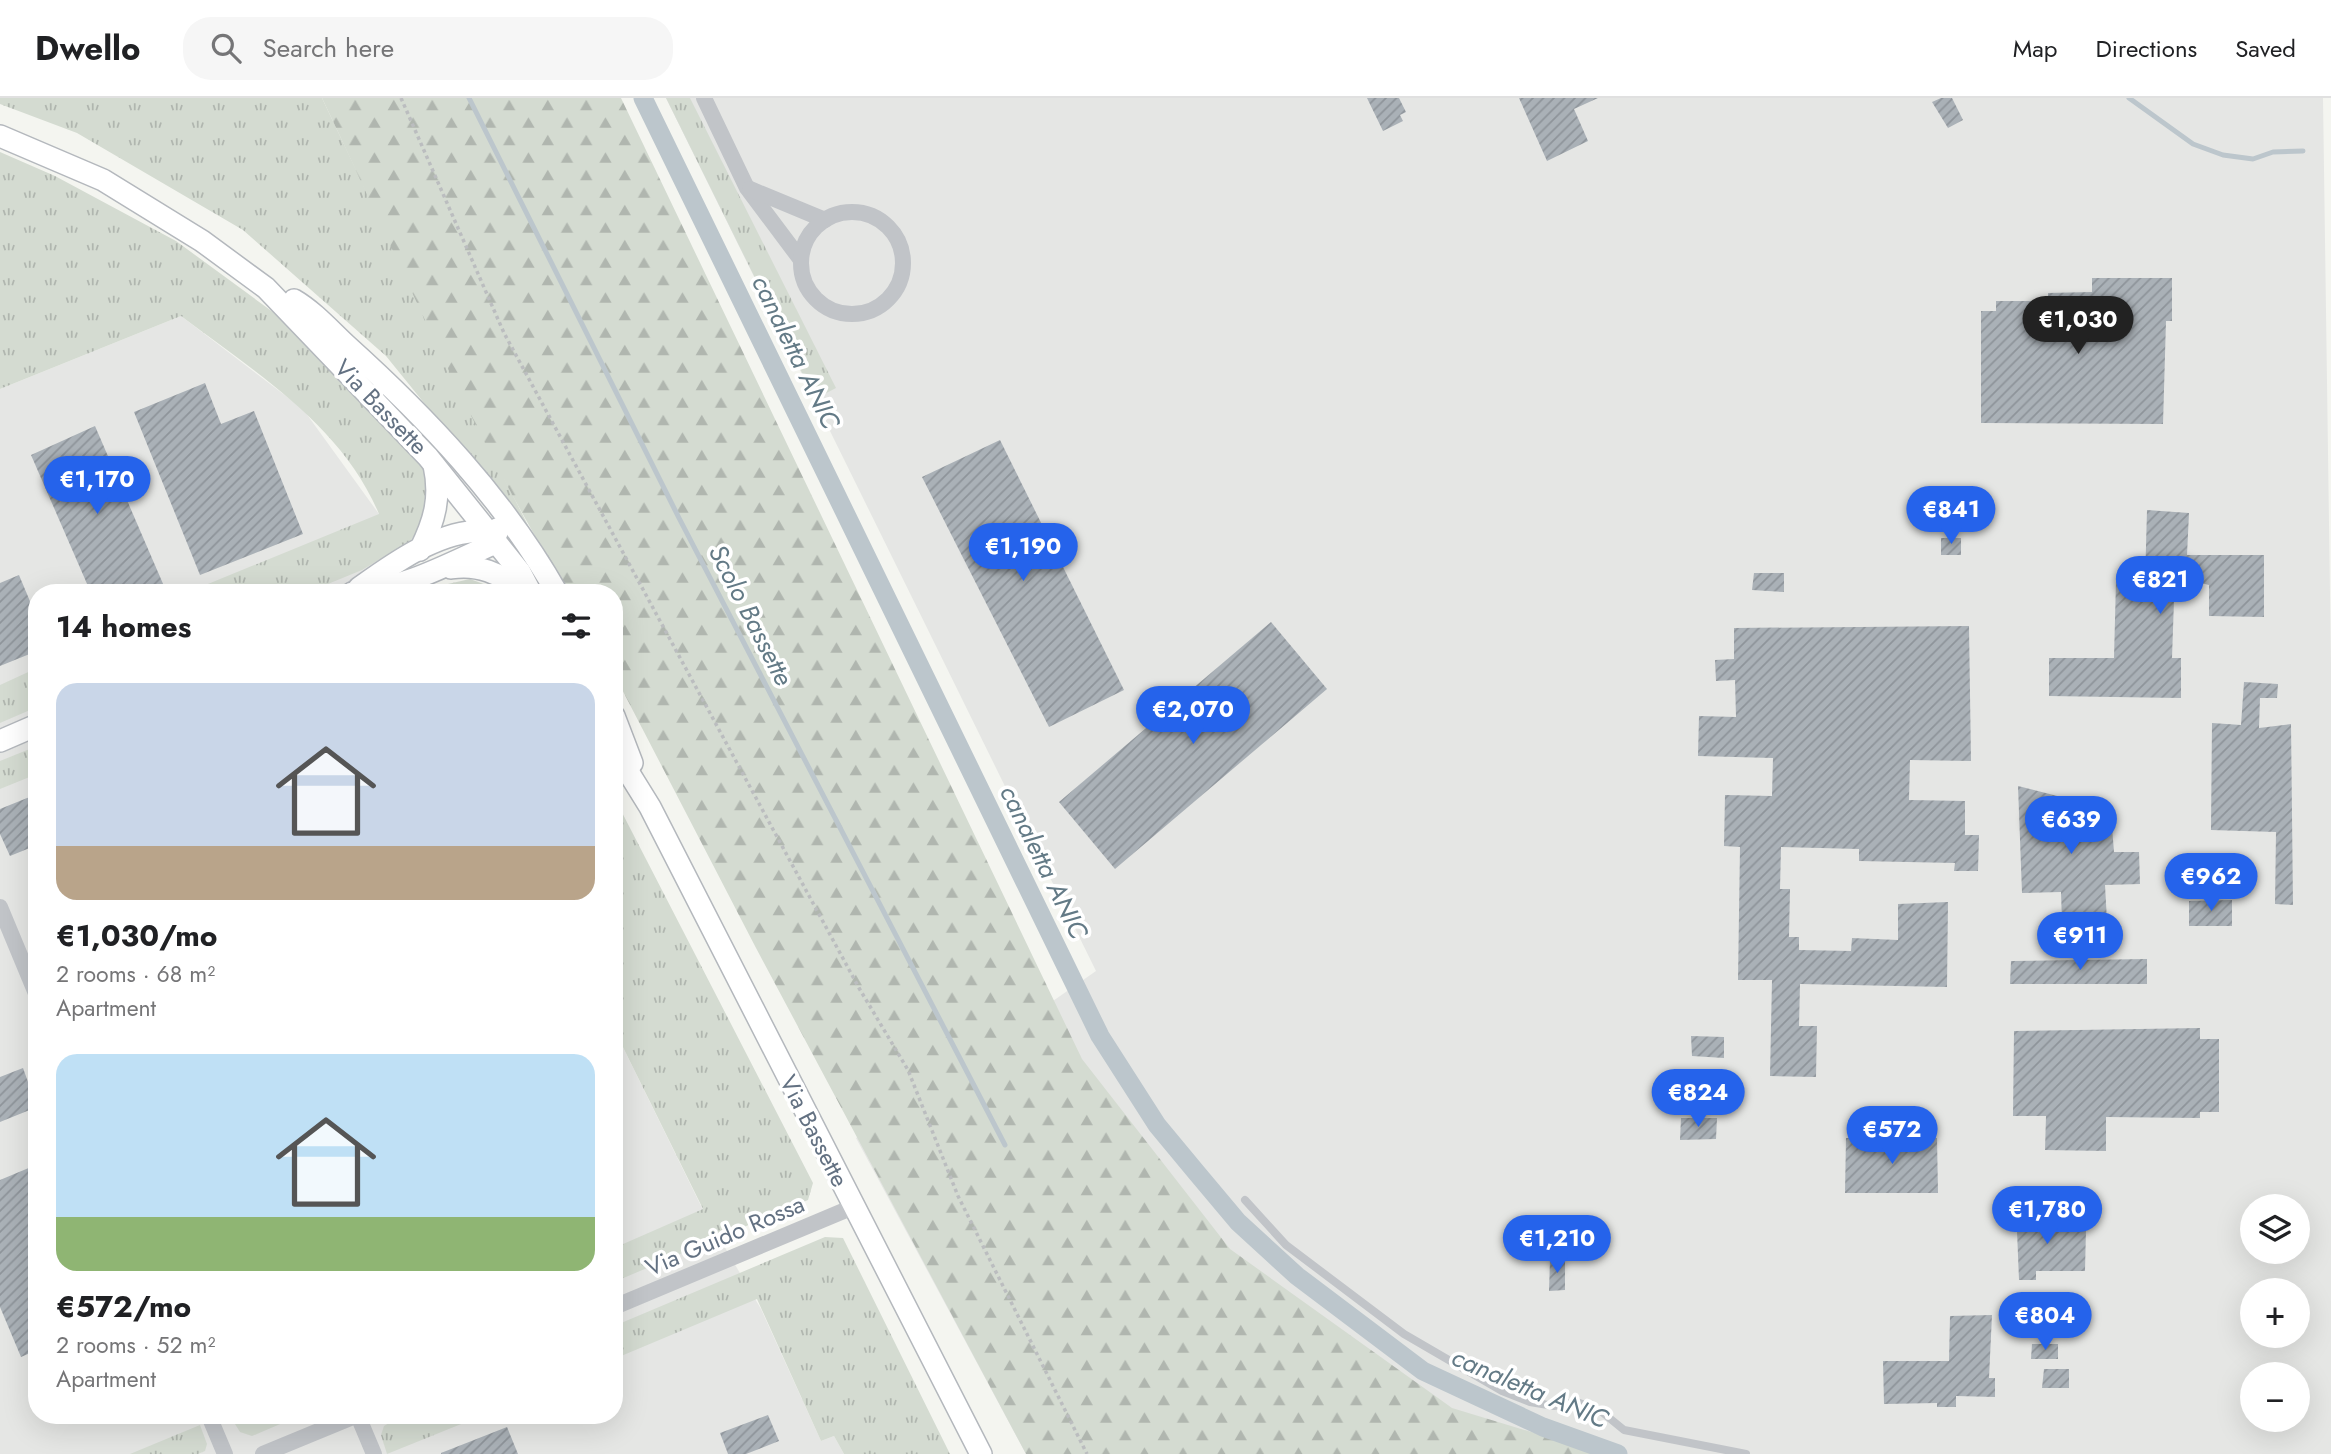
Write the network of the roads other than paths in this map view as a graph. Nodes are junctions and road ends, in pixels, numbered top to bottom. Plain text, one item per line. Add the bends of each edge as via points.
1 (704, 98) edge
2 (0, 136) edge
3 (747, 188) junction
4 (825, 220) junction
5 (801, 260) junction
6 (266, 288) junction
7 (366, 363) junction
8 (433, 463) junction
9 (493, 537) junction
10 (420, 550) junction
11 (435, 571) junction
12 (365, 584) edge
13 (394, 584) edge
14 (508, 584) edge
15 (526, 584) edge
16 (538, 584) edge
17 (552, 584) edge
18 (28, 729) edge
19 (623, 739) edge
20 (0, 741) edge
21 (623, 764) edge
22 (650, 807) junction
23 (0, 907) edge
24 (28, 974) edge
25 (1245, 1200) dead end
26 (853, 1207) junction
27 (623, 1303) edge
28 (212, 1424) edge
29 (337, 1424) edge
30 (361, 1424) edge
31 (225, 1454) edge
32 (263, 1454) edge
33 (374, 1454) edge
34 (981, 1454) edge
35 (1746, 1454) edge

1 - 3 street
2 - 6 main road, Via Bassette via 103,180 202,241
3 - 4 street
3 - 5 street
4 - 5 street via 804,244
4 - 5 street via 857,212 887,226 902,256 902,274 895,290 868,312 850,315 833,311 808,291
6 - 7 main road, Via Bassette via 297,301
6 - 8 main road, Via Bassette
7 - 9 main road, Via Bassette via 375,388 495,517
7 - 17 main road, Via Bassette via 503,511
8 - 9 main road, Via Bassette
8 - 10 main road via 437,510
9 - 10 main road via 483,530
9 - 11 main road
9 - 15 main road, Via Bassette
9 - 16 main road, Via Bassette via 512,543
10 - 12 main road
11 - 13 main road
11 - 14 main road via 477,567
18 - 20 main road
19 - 22 main road, Via Bassette
21 - 22 main road, Via Bassette
22 - 26 main road, Via Bassette
23 - 24 street
25 - 35 lane via 1286,1245 1404,1334 1502,1391 1554,1406 1577,1402 1602,1412 1624,1430
26 - 27 street, Via Guido Rossa
26 - 34 main road, Via Bassette
28 - 31 street
29 - 32 street
30 - 33 street

